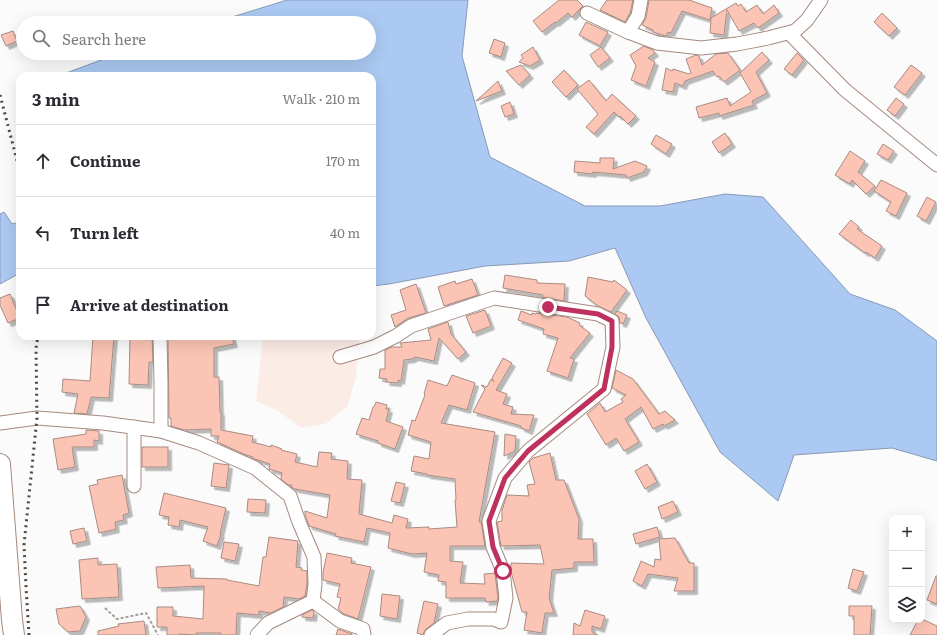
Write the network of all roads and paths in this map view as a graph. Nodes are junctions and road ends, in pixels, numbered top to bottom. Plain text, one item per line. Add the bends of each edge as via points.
1 (642, 0) edge
2 (821, 0) edge
3 (587, 14) dead end
4 (628, 32) junction
5 (789, 33) junction
6 (937, 165) edge
7 (160, 340) edge
8 (340, 357) dead end
9 (0, 423) edge
10 (134, 427) junction
11 (161, 431) junction
12 (0, 464) edge
13 (134, 486) dead end
14 (313, 601) junction
15 (105, 608) dead end
16 (14, 635) edge
17 (158, 635) edge
18 (258, 635) edge
19 (364, 635) edge
20 (431, 635) edge

1 - 4 street via 638,16
2 - 5 street via 807,20
3 - 4 street
4 - 5 street via 657,43 701,48 737,44
5 - 6 street via 845,90
7 - 11 street
8 - 20 street via 374,347 412,326 494,298 590,312 612,321 612,347 604,389 528,451 502,485 489,521 493,547 503,571 506,598 501,622 494,619 468,619 447,622
9 - 10 street via 37,418
10 - 11 street
10 - 13 street
11 - 14 street via 199,443 255,468 290,496 314,557
12 - 16 highway
14 - 18 street via 268,623
14 - 19 street via 340,621 363,629
15 - 17 path via 117,619 146,613

